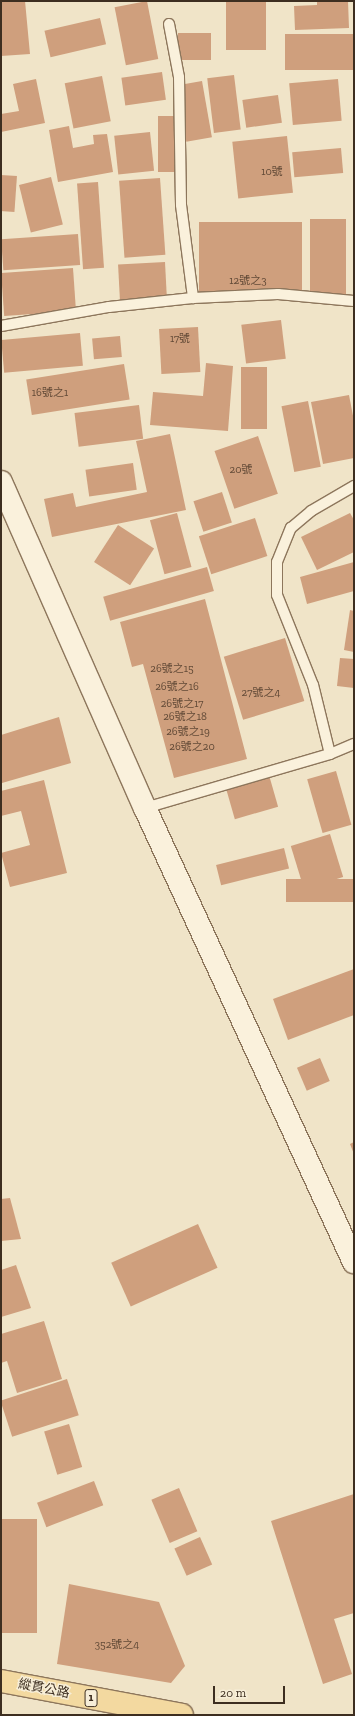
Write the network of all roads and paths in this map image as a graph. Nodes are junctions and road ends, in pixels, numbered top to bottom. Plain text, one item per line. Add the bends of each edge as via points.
1 (169, 24) dead end
2 (193, 298) junction
3 (354, 301) edge
4 (1, 326) edge
5 (1, 482) edge
6 (354, 486) edge
7 (354, 744) edge
8 (330, 754) junction
9 (145, 808) junction
10 (354, 1262) edge
11 (1, 1681) edge
12 (182, 1715) edge

1 - 2 lane via 179,77 181,205
2 - 3 lane via 278,294
2 - 4 lane via 109,306
5 - 9 street
6 - 8 lane via 291,528 276,562 277,595 313,685
7 - 8 lane
8 - 9 lane
9 - 10 street
11 - 12 main road, 縱貫公路 / 1

